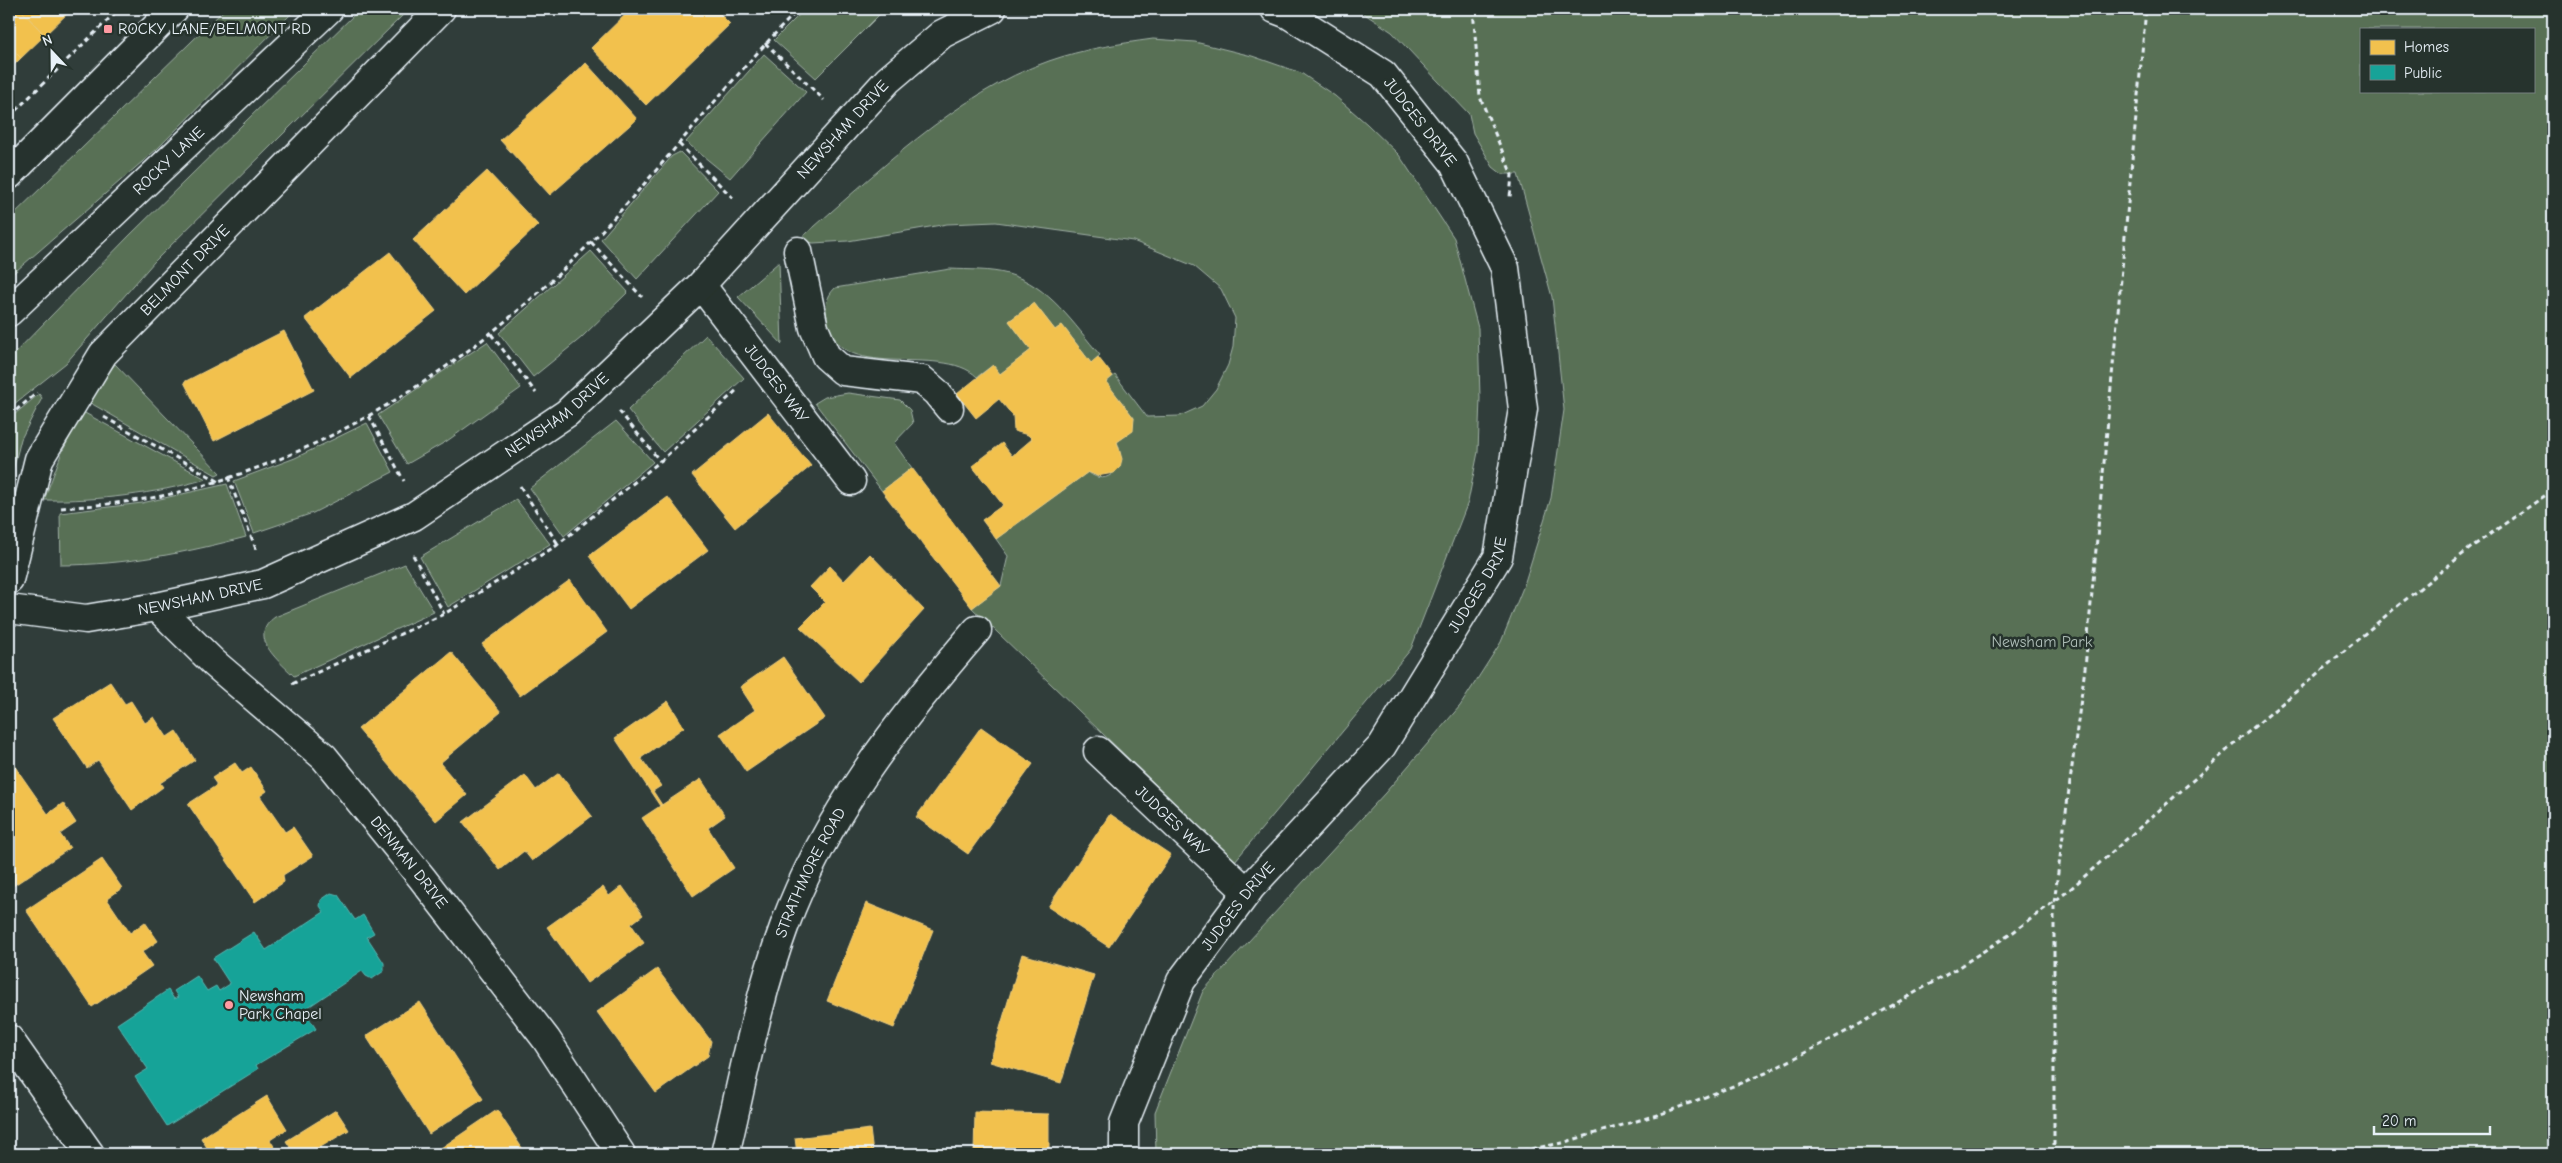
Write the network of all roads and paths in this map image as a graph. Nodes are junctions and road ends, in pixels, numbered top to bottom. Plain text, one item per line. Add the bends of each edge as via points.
1 (119, 9) edge
2 (174, 9) edge
3 (329, 9) edge
4 (441, 9) edge
5 (799, 9) edge
6 (992, 9) edge
7 (1275, 9) edge
8 (1473, 9) edge
9 (2146, 9) edge
10 (765, 43) junction
11 (9, 117) edge
12 (849, 123) junction
13 (679, 144) junction
14 (9, 175) edge
15 (1510, 203) dead end
16 (758, 222) junction
17 (591, 242) junction
18 (798, 252) dead end
19 (701, 285) junction
20 (9, 312) edge
21 (663, 320) junction
22 (491, 334) junction
23 (762, 367) junction
24 (597, 384) junction
25 (74, 400) junction
26 (949, 408) dead end
27 (370, 416) junction
28 (557, 420) junction
29 (501, 457) junction
30 (660, 461) junction
31 (228, 478) junction
32 (218, 481) junction
33 (851, 481) dead end
34 (2553, 490) edge
35 (26, 511) junction
36 (421, 512) junction
37 (396, 524) junction
38 (558, 544) junction
39 (9, 580) edge
40 (268, 582) junction
41 (156, 607) junction
42 (9, 609) edge
43 (444, 614) junction
44 (977, 630) dead end
45 (265, 706) junction
46 (1098, 751) dead end
47 (1248, 892) junction
48 (2054, 903) junction
49 (9, 1039) edge
50 (90, 1154) edge
51 (621, 1154) edge
52 (725, 1154) edge
53 (1124, 1154) edge
54 (1505, 1154) edge
55 (2054, 1154) edge

1 - 11 path
2 - 14 main road
3 - 20 main road, ROCKY LANE
4 - 25 main road, BELMONT DRIVE via 103,354
5 - 10 path
6 - 12 main road, NEWSHAM DRIVE via 942,34 888,80
7 - 47 main road, JUDGES DRIVE via 1383,74 1454,163 1505,268 1523,409 1498,557 1382,746
8 - 15 path via 1480,97 1512,175
9 - 48 path via 2084,668
10 - 12 path
10 - 13 path
12 - 16 main road, NEWSHAM DRIVE
13 - 16 path
13 - 17 path
16 - 19 main road, NEWSHAM DRIVE
17 - 21 path
17 - 22 path
18 - 26 main road via 814,328 826,356 843,371 922,380
19 - 21 main road, NEWSHAM DRIVE
19 - 23 main road, JUDGES WAY
21 - 24 main road, NEWSHAM DRIVE
22 - 27 path
22 - 28 path
23 - 30 path
23 - 33 main road, JUDGES WAY
24 - 28 main road, NEWSHAM DRIVE
24 - 30 path
25 - 32 path
25 - 35 main road, BELMONT DRIVE via 39,459
27 - 31 path
27 - 36 path
28 - 29 main road, NEWSHAM DRIVE
29 - 36 main road, NEWSHAM DRIVE
29 - 38 path
30 - 38 path
31 - 32 path
31 - 40 path
32 - 35 path via 174,493 115,503
34 - 48 path via 2473,546 2395,608
35 - 39 main road, BELMONT DRIVE
36 - 37 main road, NEWSHAM DRIVE
37 - 40 main road, NEWSHAM DRIVE
37 - 43 path
38 - 43 path
40 - 41 main road, NEWSHAM DRIVE
41 - 42 main road, NEWSHAM DRIVE via 86,619
41 - 45 main road, DENMAN DRIVE
43 - 45 path via 292,684
44 - 52 main road, STRATHMORE ROAD via 919,697 868,767 823,839 784,926 762,1000
45 - 51 main road, DENMAN DRIVE via 324,758 422,878 546,1039
46 - 47 main road, JUDGES WAY
47 - 53 main road, JUDGES DRIVE via 1181,981 1124,1123
48 - 54 path via 1951,972 1766,1073 1667,1112 1562,1143
48 - 55 path
49 - 50 main road

